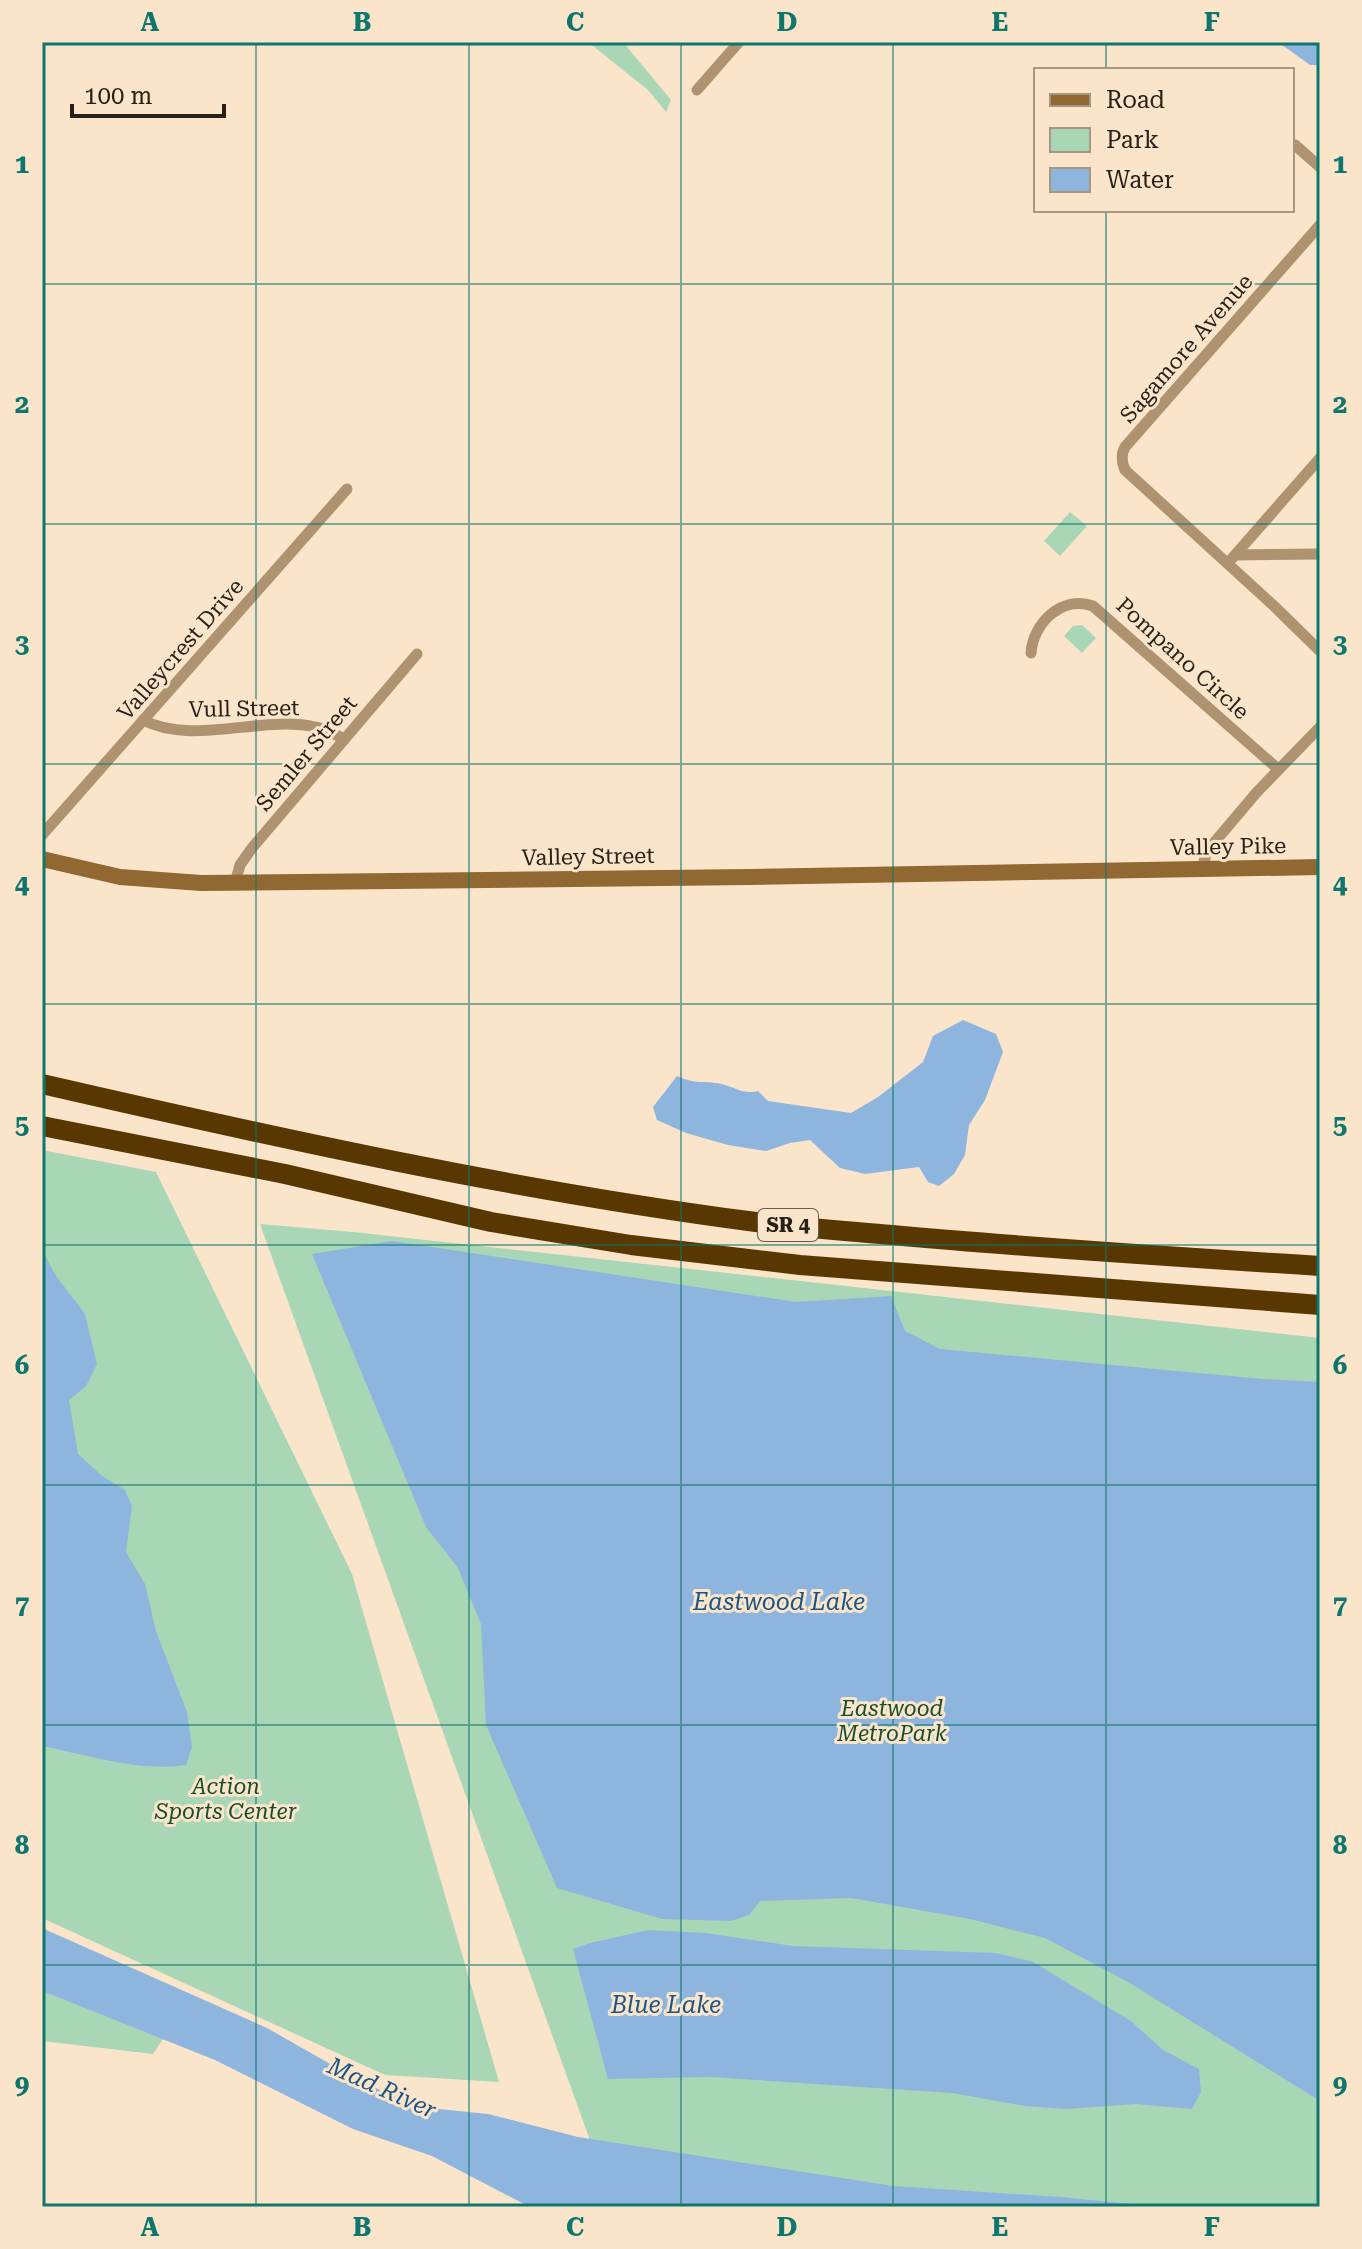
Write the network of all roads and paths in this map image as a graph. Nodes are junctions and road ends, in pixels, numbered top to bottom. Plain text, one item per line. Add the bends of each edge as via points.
1 (739, 42) edge
2 (697, 90) dead end
3 (1295, 145) dead end
4 (1320, 167) edge
5 (1320, 225) edge
6 (1320, 458) edge
7 (347, 489) dead end
8 (1320, 554) edge
9 (1231, 559) junction
10 (1320, 651) edge
11 (1031, 653) dead end
12 (417, 654) dead end
13 (143, 720) junction
14 (1320, 727) edge
15 (344, 739) junction
16 (1278, 769) junction
17 (42, 835) edge
18 (42, 859) edge
19 (1320, 867) edge
20 (1202, 869) junction
21 (1136, 870) joint
22 (235, 883) junction
23 (42, 1084) edge
24 (42, 1126) edge
25 (1320, 1266) edge
26 (1320, 1305) edge

1 - 2 street
3 - 4 street
5 - 9 street, Sagamore Avenue via 1123,451 1125,470
6 - 9 street
7 - 13 street, Valleycrest Drive
8 - 9 street
9 - 10 street, Sagamore Avenue
11 - 16 street, Pompano Circle via 1035,635 1050,615 1068,603 1093,606
12 - 15 street, Semler Street
13 - 15 street, Vull Street via 164,729 302,725
13 - 17 street, Valleycrest Drive
14 - 16 street
15 - 22 street, Semler Street via 252,848
16 - 20 street via 1207,851
18 - 22 street, Valley Street via 128,878
19 - 20 street, Valley Pike
20 - 21 street, Valley Pike
21 - 22 street, Valley Street
23 - 25 highway, SR 4 via 466,1174 758,1223
24 - 26 highway, SR 4 via 491,1222 631,1245 800,1265

